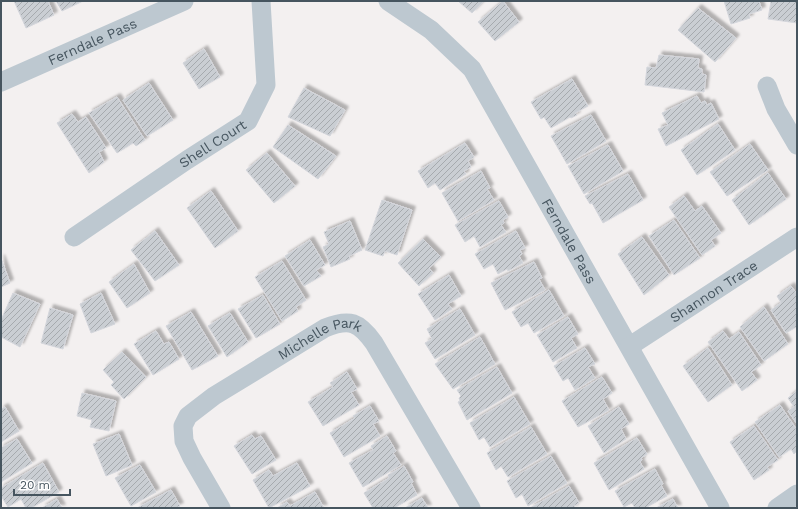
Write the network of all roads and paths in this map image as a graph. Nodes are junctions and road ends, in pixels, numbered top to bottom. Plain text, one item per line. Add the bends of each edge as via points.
1 (184, 1) edge
2 (261, 1) edge
3 (388, 1) edge
4 (1, 82) edge
5 (767, 86) dead end
6 (797, 144) edge
7 (74, 237) dead end
8 (797, 237) edge
9 (630, 346) junction
10 (797, 494) edge
11 (221, 508) edge
12 (470, 508) edge
13 (720, 508) edge
14 (777, 508) edge

1 - 4 street, Ferndale Pass
2 - 7 street, Shell Court via 266,85 248,121
3 - 9 street, Ferndale Pass via 431,30 472,69
5 - 6 street via 776,109
8 - 9 street, Shannon Trace
9 - 13 street, Ferndale Pass
10 - 14 street
11 - 12 street, Michelle Park via 184,441 183,426 188,416 214,396 325,328 348,322 357,324 365,330 374,343

